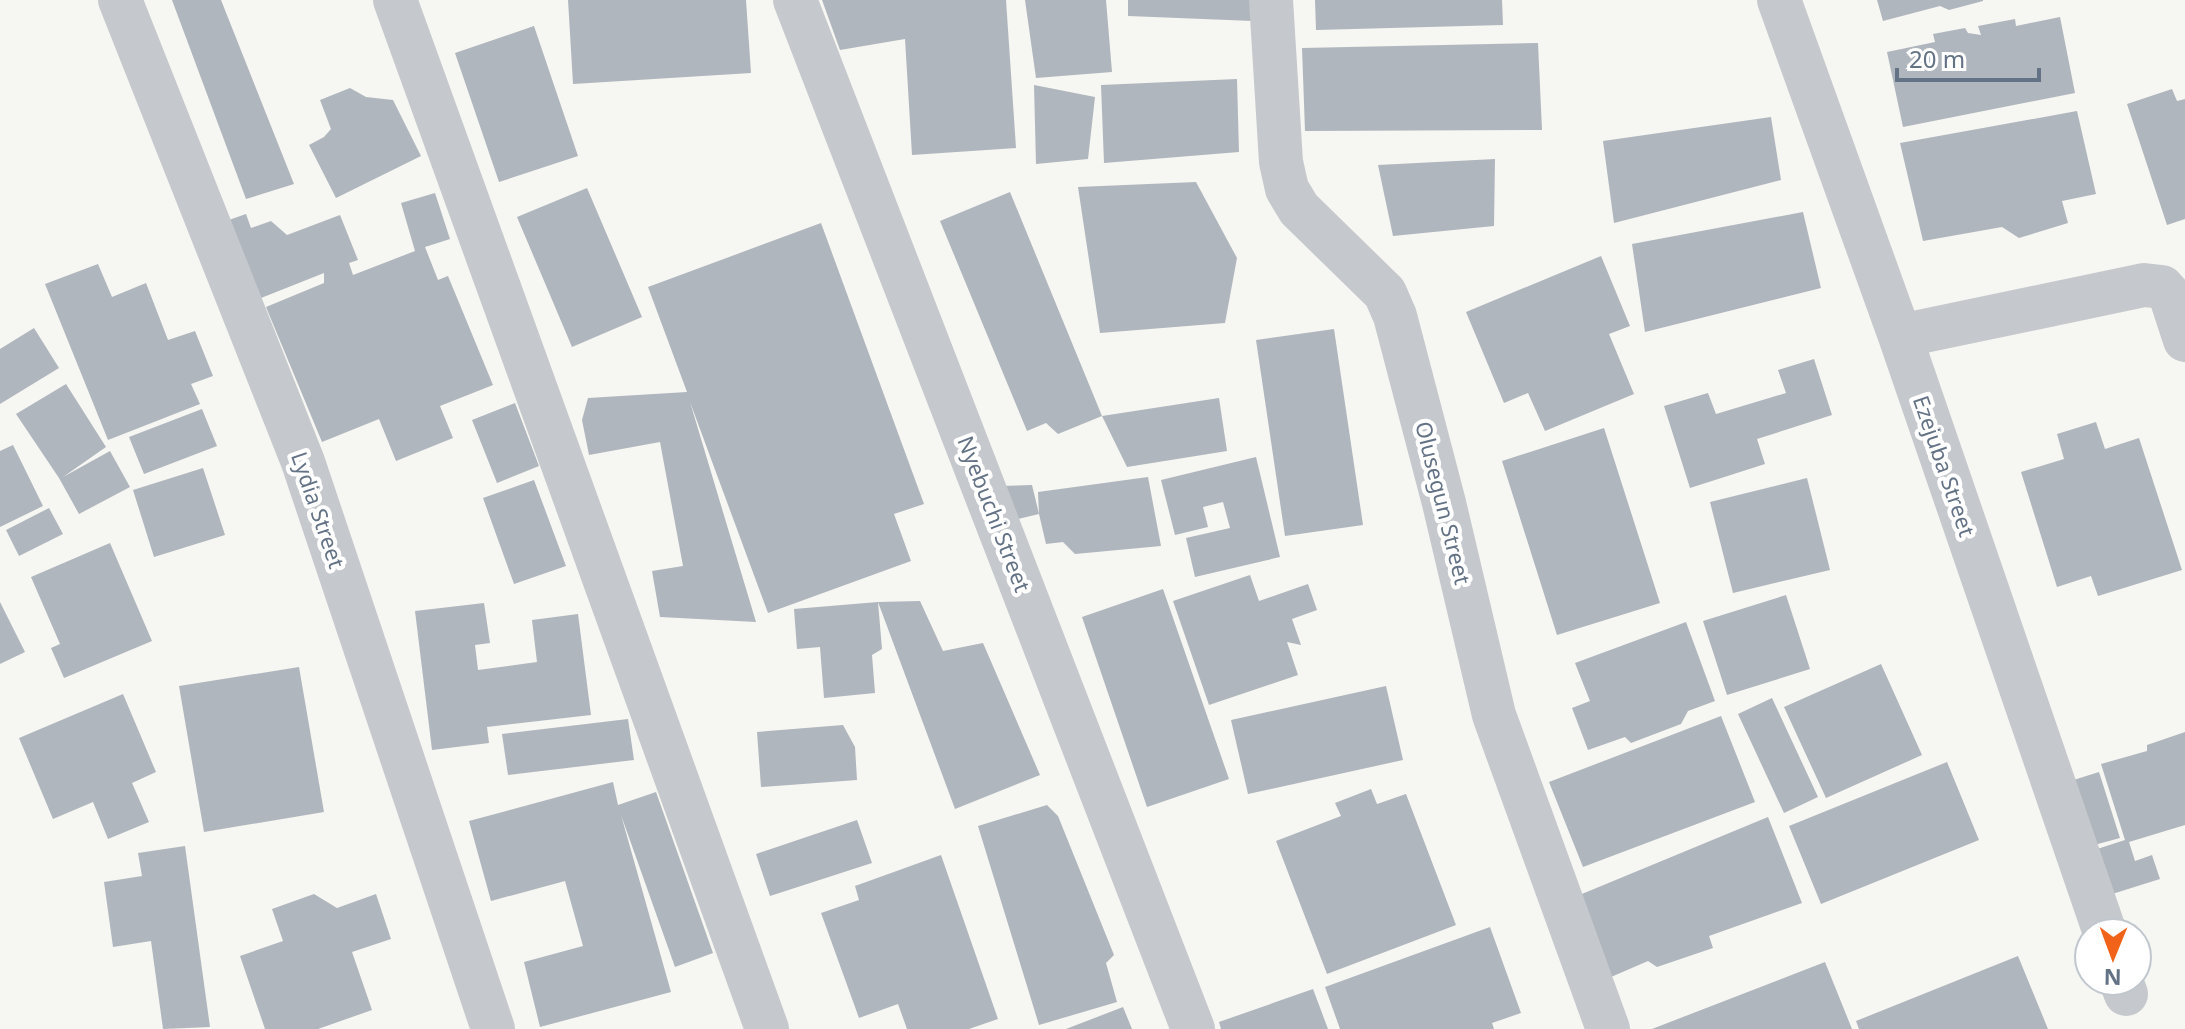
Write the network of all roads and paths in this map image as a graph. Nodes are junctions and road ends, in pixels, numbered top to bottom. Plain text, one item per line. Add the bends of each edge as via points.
1 (120, 0) edge
2 (395, 0) edge
3 (795, 0) edge
4 (1271, 0) edge
5 (1779, 0) edge
6 (1900, 336) junction
7 (2185, 340) edge
8 (2100, 917) edge
9 (493, 1029) edge
10 (767, 1029) edge
11 (1193, 1029) edge
12 (1608, 1029) edge

1 - 9 street, Lydia Street via 303,462
2 - 10 street
3 - 11 street, Nyebuchi Street
4 - 12 street, Olusegun Street via 1287,189 1299,209 1385,293 1395,316 1494,715
5 - 6 street, Ezejuba Street
6 - 7 street via 2144,285 2162,287 2171,297
6 - 8 street, Ezejuba Street

